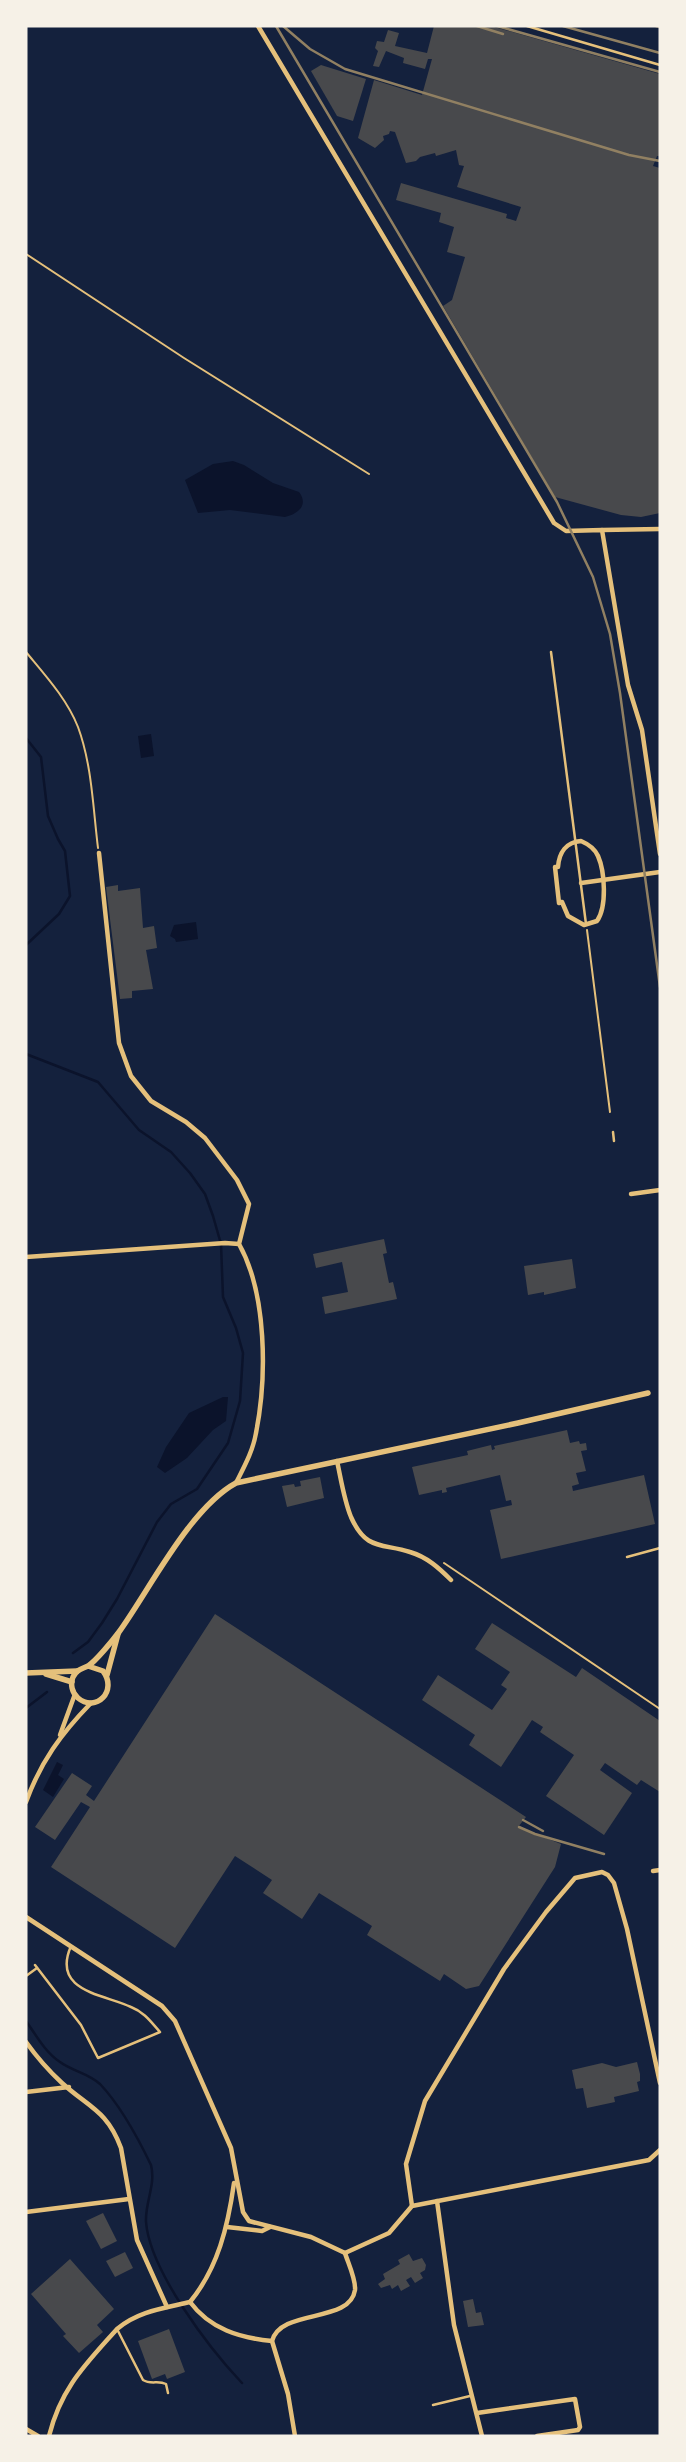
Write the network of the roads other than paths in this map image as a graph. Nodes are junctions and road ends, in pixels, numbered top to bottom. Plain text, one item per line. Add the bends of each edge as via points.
1 (258, 26) edge
2 (527, 26) edge
3 (660, 64) edge
4 (660, 528) edge
5 (602, 530) junction
6 (551, 652) dead end
7 (576, 842) junction
8 (99, 853) road end
9 (660, 854) edge
10 (660, 872) edge
11 (602, 880) junction
12 (581, 883) junction
13 (586, 925) junction
14 (613, 1132) dead end
15 (614, 1141) dead end
16 (660, 1190) edge
17 (631, 1194) dead end
18 (239, 1244) junction
19 (26, 1258) edge
20 (648, 1393) dead end
21 (336, 1461) junction
22 (236, 1483) junction
23 (660, 1548) edge
24 (627, 1557) dead end
25 (451, 1580) dead end
26 (118, 1632) junction
27 (88, 1666) junction
28 (77, 1671) junction
29 (26, 1673) edge
30 (41, 1673) junction
31 (107, 1675) junction
32 (72, 1682) junction
33 (75, 1694) junction
34 (91, 1703) junction
35 (59, 1739) junction
36 (26, 1802) edge
37 (660, 1870) edge
38 (653, 1871) dead end
39 (26, 1917) edge
40 (71, 1946) junction
41 (26, 1976) edge
42 (26, 2042) edge
43 (660, 2083) edge
44 (68, 2088) junction
45 (26, 2092) edge
46 (660, 2150) edge
47 (235, 2178) junction
48 (129, 2199) junction
49 (437, 2201) junction
50 (412, 2206) junction
51 (26, 2212) edge
52 (227, 2227) junction
53 (270, 2227) junction
54 (345, 2253) junction
55 (188, 2303) junction
56 (167, 2307) junction
57 (117, 2329) junction
58 (272, 2341) junction
59 (168, 2393) dead end
60 (470, 2396) junction
61 (434, 2405) dead end
62 (477, 2413) junction
63 (26, 2429) edge
64 (38, 2436) edge
65 (49, 2436) edge
66 (295, 2436) edge
67 (482, 2436) edge
68 (537, 2436) edge

1 - 5 street via 554,524 566,531
2 - 3 lane
4 - 5 street
5 - 9 street via 628,686 642,730
6 - 7 lane
7 - 11 street via 586,843 594,851
7 - 12 lane
7 - 13 street via 566,846 555,868 559,903 562,902 568,916
8 - 18 street via 123,1059 130,1076 151,1101 205,1138 237,1180 248,1204
10 - 11 street
11 - 12 street
11 - 13 street via 605,906 597,921
12 - 13 lane
14 - 15 lane
16 - 17 street
18 - 19 street via 225,1242
18 - 22 street via 248,1261 260,1316 261,1384 256,1434
20 - 21 street
21 - 22 street
21 - 25 street via 350,1516 368,1541 425,1558
22 - 26 street via 213,1499 184,1535
23 - 24 lane
26 - 27 street
26 - 31 street
27 - 28 street
27 - 31 street via 99,1668
28 - 30 street
28 - 32 street
29 - 30 street
30 - 32 street
31 - 34 street via 109,1688 106,1694
32 - 33 street
33 - 34 street
33 - 35 street
34 - 35 street
35 - 36 street via 40,1767
37 - 38 street
39 - 40 street
40 - 41 lane via 67,1967 72,1981 84,1991 143,2013 160,2032 98,2058 81,2025 36,1966
40 - 47 street via 162,2006 175,2021 231,2148
42 - 44 street
43 - 50 street via 614,1883 608,1875 599,1872 575,1878 504,1969 425,2101 406,2164
44 - 45 street
44 - 48 street via 93,2105 116,2136
46 - 49 street via 649,2160
47 - 52 street
47 - 53 street via 243,2212 249,2221
48 - 51 street
48 - 56 street via 138,2244
49 - 50 street
49 - 60 street via 454,2325
50 - 54 street via 389,2233
52 - 53 street via 262,2231
52 - 55 street via 202,2288
53 - 54 street via 312,2237
54 - 58 street via 355,2287 350,2300 338,2309 283,2325 274,2332
55 - 56 street
55 - 58 street via 213,2324 249,2339
56 - 57 street via 128,2321
57 - 59 lane via 143,2380 166,2384
57 - 65 street via 66,2390 55,2411
58 - 66 street via 288,2394
60 - 61 lane
60 - 62 street
62 - 67 street
62 - 68 street via 575,2398 580,2422 578,2430
63 - 64 street

